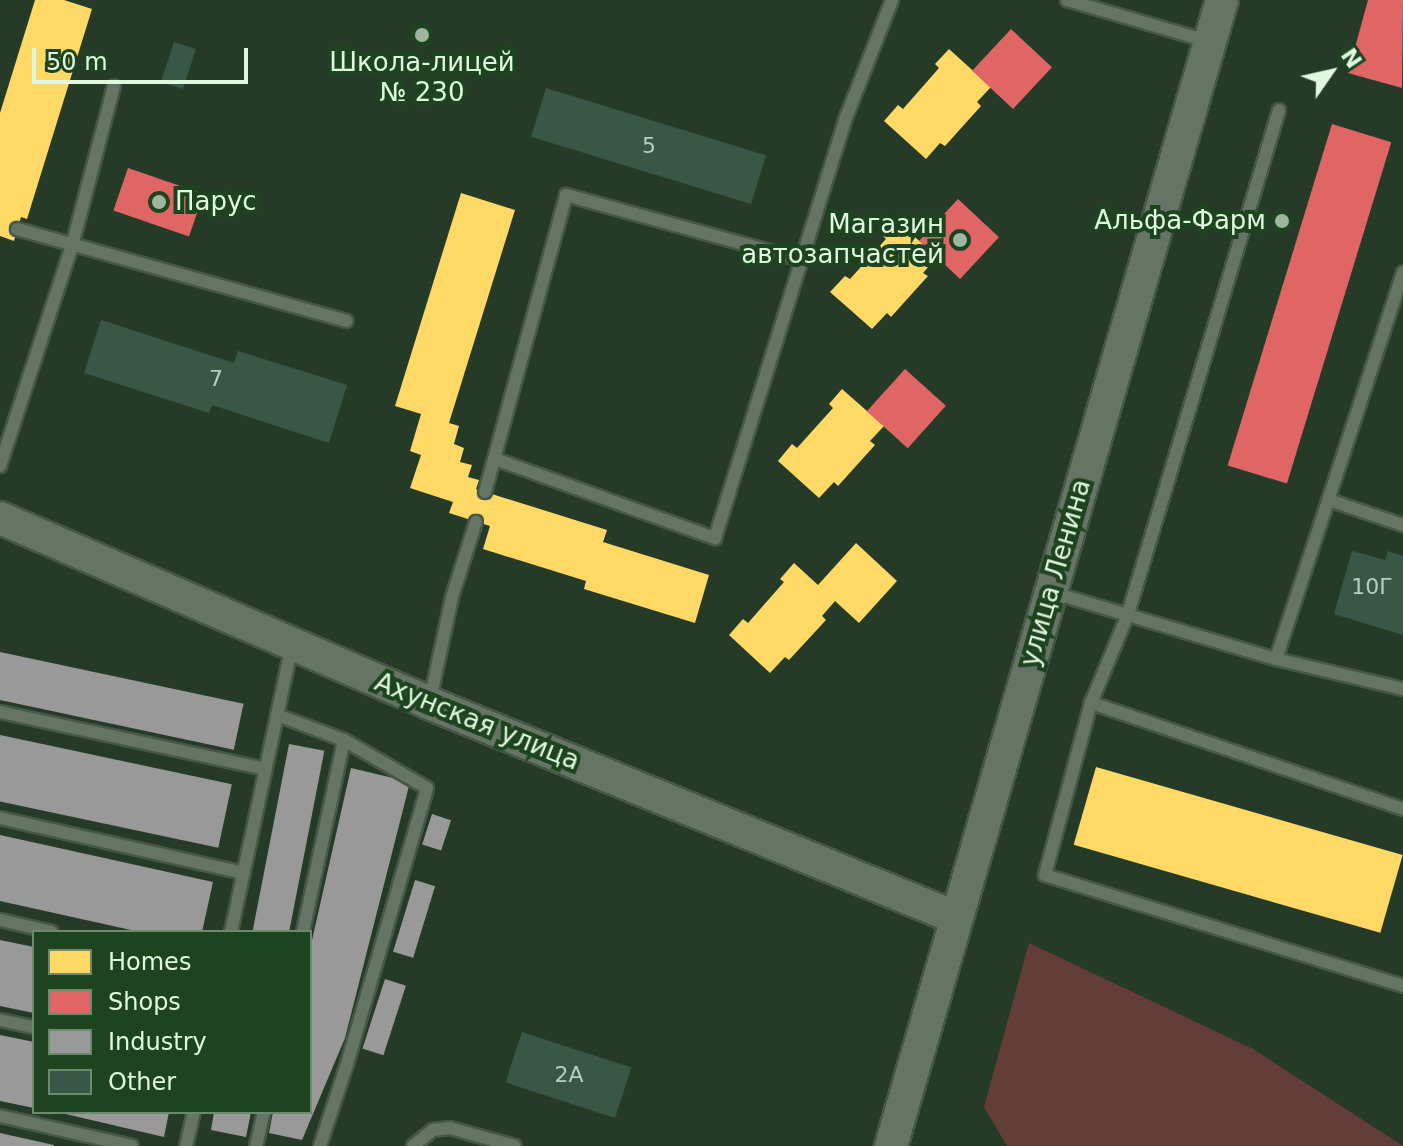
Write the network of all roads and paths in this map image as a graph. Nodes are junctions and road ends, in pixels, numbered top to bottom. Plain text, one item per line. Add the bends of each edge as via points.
1 (892, 0) edge
2 (1067, 0) edge
3 (1222, 0) edge
4 (1210, 42) junction
5 (114, 86) dead end
6 (1279, 110) dead end
7 (17, 229) dead end
8 (72, 246) junction
9 (802, 260) junction
10 (1403, 272) edge
11 (346, 321) dead end
12 (495, 459) junction
13 (0, 466) edge
14 (485, 492) dead end
15 (1329, 500) junction
16 (0, 518) edge
17 (476, 522) dead end
18 (1403, 525) edge
19 (1051, 592) junction
20 (1128, 614) junction
21 (292, 645) junction
22 (1276, 659) junction
23 (1403, 689) edge
24 (429, 703) junction
25 (1091, 703) junction
26 (0, 712) edge
27 (277, 715) junction
28 (344, 740) junction
29 (266, 769) junction
30 (1403, 809) edge
31 (0, 818) edge
32 (244, 873) junction
33 (957, 918) junction
34 (0, 920) edge
35 (43, 930) edge
36 (231, 930) edge
37 (303, 930) edge
38 (1403, 986) edge
39 (0, 1020) edge
40 (32, 1027) edge
41 (194, 1114) edge
42 (264, 1114) edge
43 (0, 1116) edge
44 (132, 1146) edge
45 (186, 1146) edge
46 (256, 1146) edge
47 (320, 1146) edge
48 (413, 1146) edge
49 (515, 1146) edge
50 (891, 1146) edge

1 - 9 lane via 847,115
2 - 4 lane
3 - 4 main road, улица Ленина
4 - 19 main road, улица Ленина
5 - 8 lane
6 - 20 lane
7 - 8 lane
8 - 11 lane
8 - 13 lane
9 - 12 lane via 566,195
9 - 12 lane via 715,538
10 - 15 lane
12 - 14 lane
15 - 18 lane
15 - 22 lane
16 - 21 main road, Ахунская улица
17 - 24 lane via 452,597
19 - 20 lane
19 - 33 main road, улица Ленина
20 - 22 lane
20 - 25 lane
21 - 24 main road, Ахунская улица
21 - 27 lane
22 - 23 lane
24 - 33 main road, Ахунская улица
25 - 30 lane
25 - 38 lane via 1045,875
26 - 29 lane
27 - 28 lane
27 - 29 lane
28 - 37 lane
28 - 47 lane via 427,788
29 - 32 lane
31 - 32 lane
32 - 36 lane
33 - 50 main road, улица Ленина
34 - 35 lane
39 - 40 lane
41 - 45 lane
42 - 46 lane
43 - 44 lane
48 - 49 lane via 433,1130 450,1128

